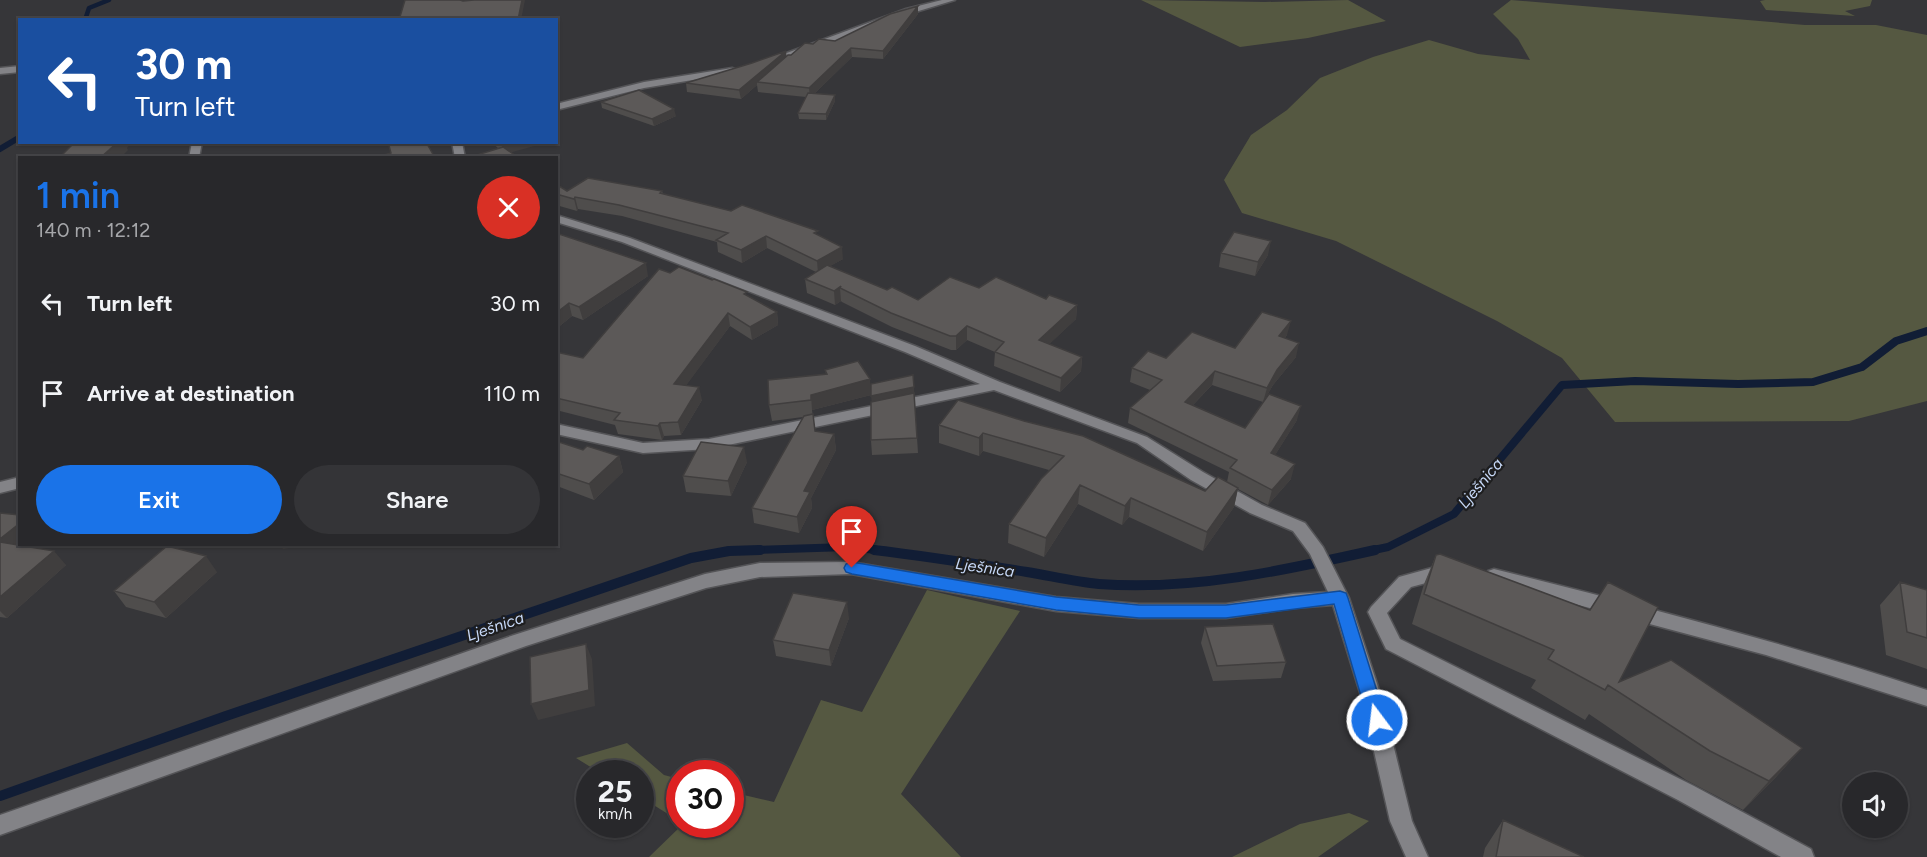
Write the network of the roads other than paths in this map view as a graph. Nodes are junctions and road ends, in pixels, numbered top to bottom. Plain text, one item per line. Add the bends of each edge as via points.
1 (951, 0) edge
2 (759, 65) edge
3 (18, 69) edge
4 (738, 70) edge
5 (0, 71) edge
6 (558, 106) edge
7 (558, 219) edge
8 (995, 385) junction
9 (558, 430) edge
10 (18, 483) edge
11 (0, 488) edge
12 (1340, 598) junction
13 (1927, 698) edge
14 (0, 825) edge
15 (1418, 857) edge
16 (1803, 857) edge

1 - 2 street via 889,17
3 - 5 street
4 - 6 street via 644,85
7 - 8 street via 755,289
8 - 9 street via 709,444 643,448
8 - 12 street via 1142,440 1256,509 1299,527 1317,550
10 - 11 street
12 - 14 street via 1226,611 1139,611 1056,604 852,568 760,570 705,581 522,640
12 - 15 street via 1372,699 1401,820
13 - 16 street via 1601,603 1492,576 1441,571 1405,582 1377,612 1393,644

